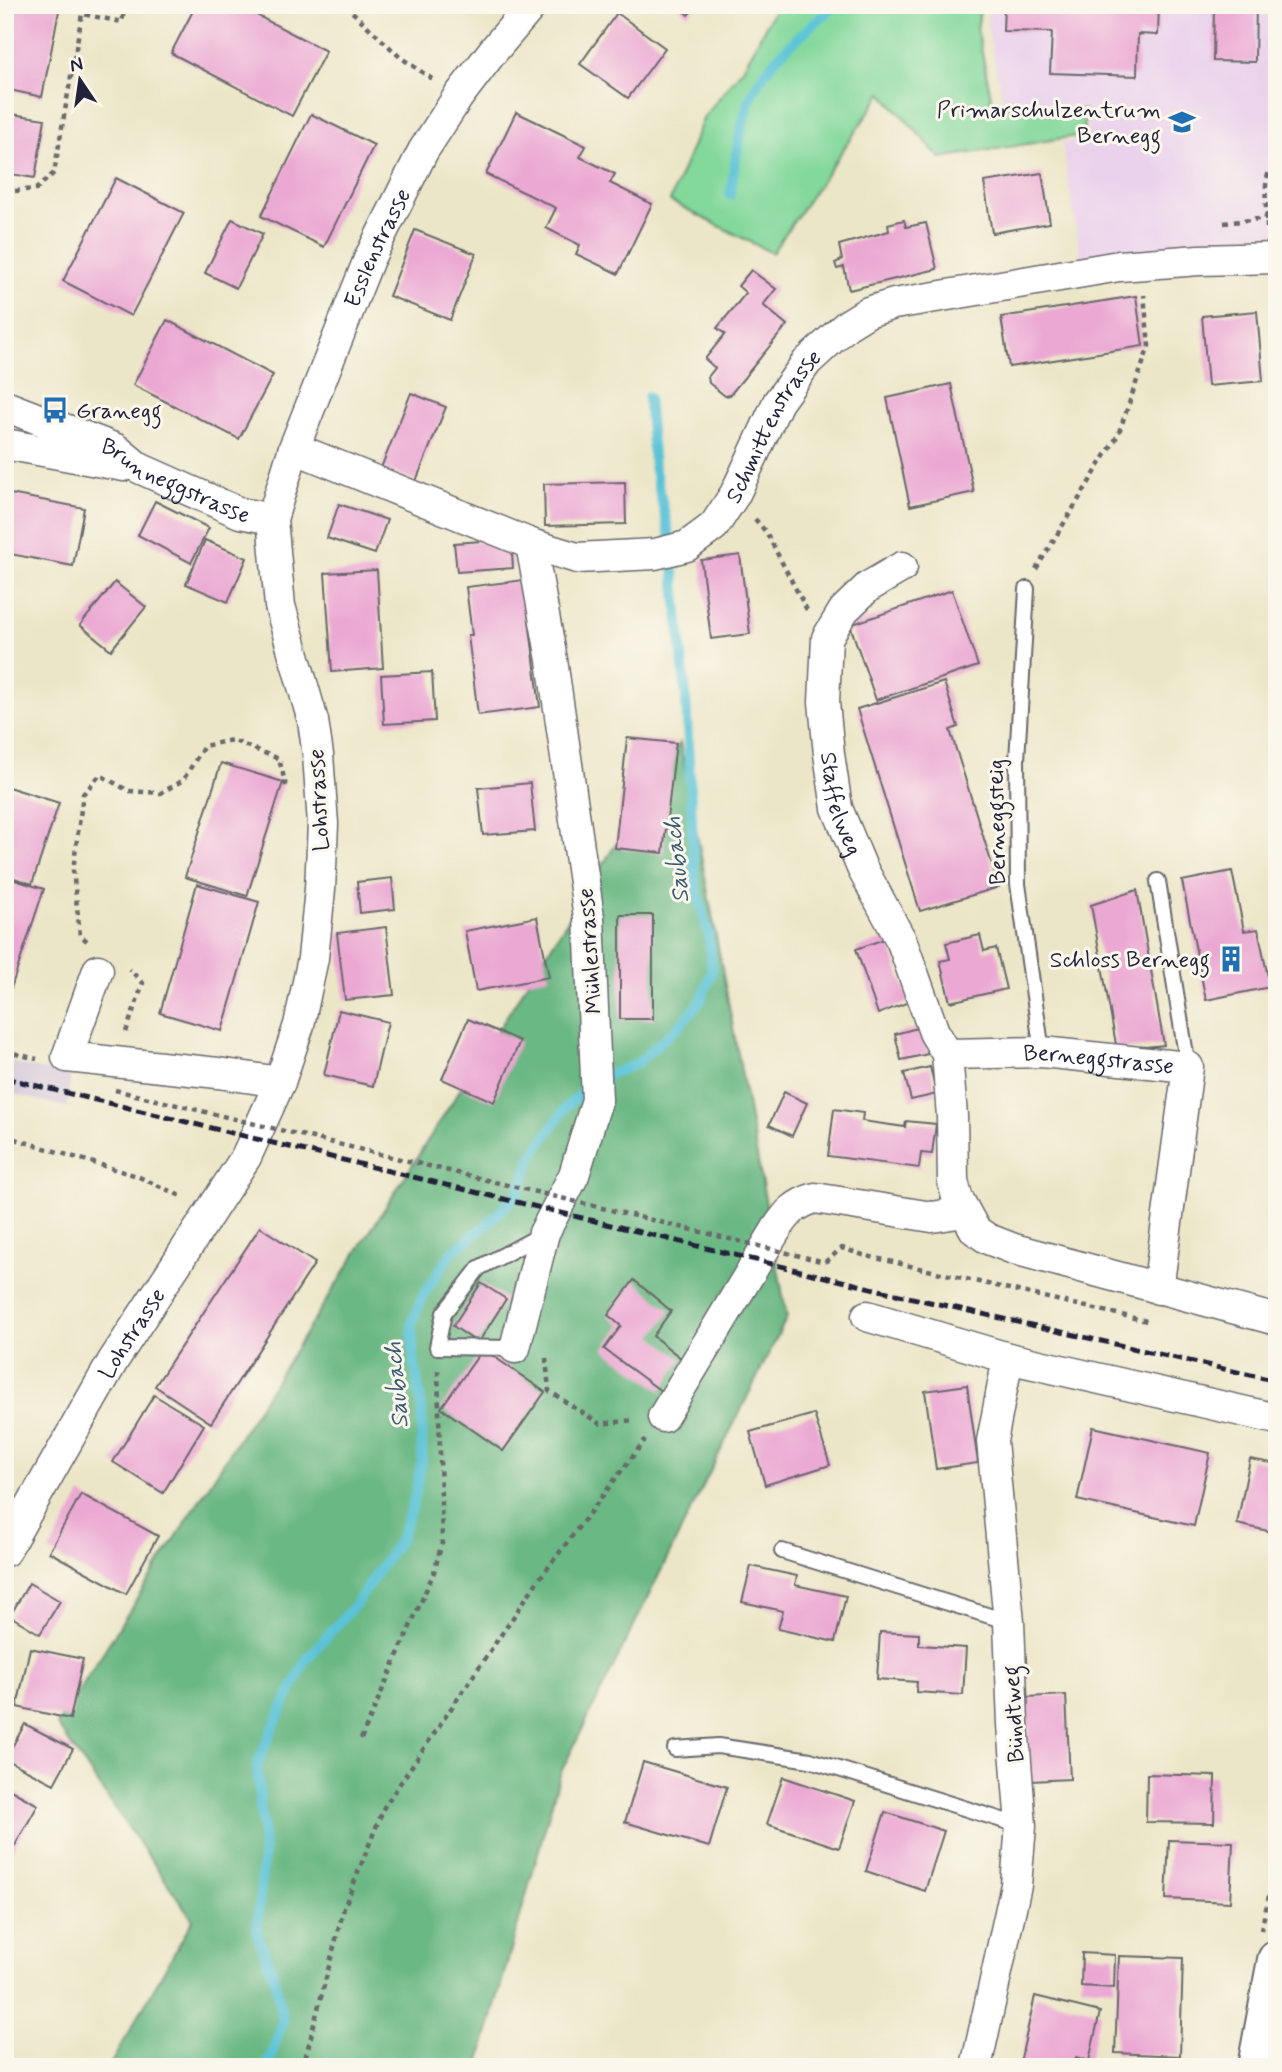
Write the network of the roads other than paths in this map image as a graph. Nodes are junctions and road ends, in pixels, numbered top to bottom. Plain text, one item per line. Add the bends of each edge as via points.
1 (532, 5) edge
2 (1272, 249) edge
3 (5, 406) edge
4 (5, 444) edge
5 (294, 448) junction
6 (139, 468) junction
7 (272, 519) junction
8 (531, 544) junction
9 (902, 567) dead end
10 (1027, 589) road end
11 (1158, 881) dead end
12 (106, 961) road end
13 (1042, 1052) junction
14 (947, 1054) junction
15 (1188, 1067) junction
16 (280, 1082) junction
17 (964, 1212) junction
18 (544, 1233) junction
19 (1158, 1289) junction
20 (867, 1316) dead end
21 (1277, 1320) edge
22 (515, 1348) joint
23 (1008, 1358) junction
24 (663, 1417) road end
25 (1277, 1419) edge
26 (5, 1551) edge
27 (782, 1551) dead end
28 (1009, 1622) junction
29 (675, 1749) dead end
30 (1021, 1826) junction
31 (1277, 1960) edge
32 (976, 2067) edge
33 (1256, 2067) edge

1 - 5 street, Esslenstrasse via 458,97 423,151 369,259
2 - 8 street, Schmittenstrasse via 1119,266 868,312 807,362 778,402 715,527 687,546 655,555 577,558
3 - 6 street, Brunneggstrasse via 116,449
4 - 6 street
5 - 7 street, Esslenstrasse
5 - 8 street, Schmittenstrasse
6 - 7 street, Brunneggstrasse via 240,513
7 - 16 street, Lohstrasse via 280,606 313,721 323,824 313,958 299,1025
8 - 18 street, Mühlestrasse via 590,917 597,1062 597,1100 574,1175
9 - 14 street, Staffelweg via 868,587 844,610 827,638 824,702 837,808 862,868 902,942 934,1032
10 - 13 lane, Berneggsteig via 1017,760 1018,884
11 - 15 lane
12 - 16 street via 67,1057 115,1076 218,1073
13 - 14 street, Berneggstrasse
13 - 15 street, Berneggstrasse
14 - 17 street via 953,1181
15 - 19 street, Berneggstrasse
16 - 26 street, Lohstrasse via 246,1157 113,1360
17 - 19 street via 988,1240
17 - 24 street via 932,1217 815,1198 800,1202 776,1230
18 - 22 street, Mühlestrasse
18 - 22 lane via 479,1268 444,1313 437,1347
19 - 21 street
20 - 23 street
23 - 25 street
23 - 28 street, Bündtweg via 992,1441
27 - 28 lane
28 - 30 street, Bündtweg
29 - 30 lane via 718,1746 810,1760
30 - 32 street, Bündtweg via 1016,1885
31 - 33 main road

